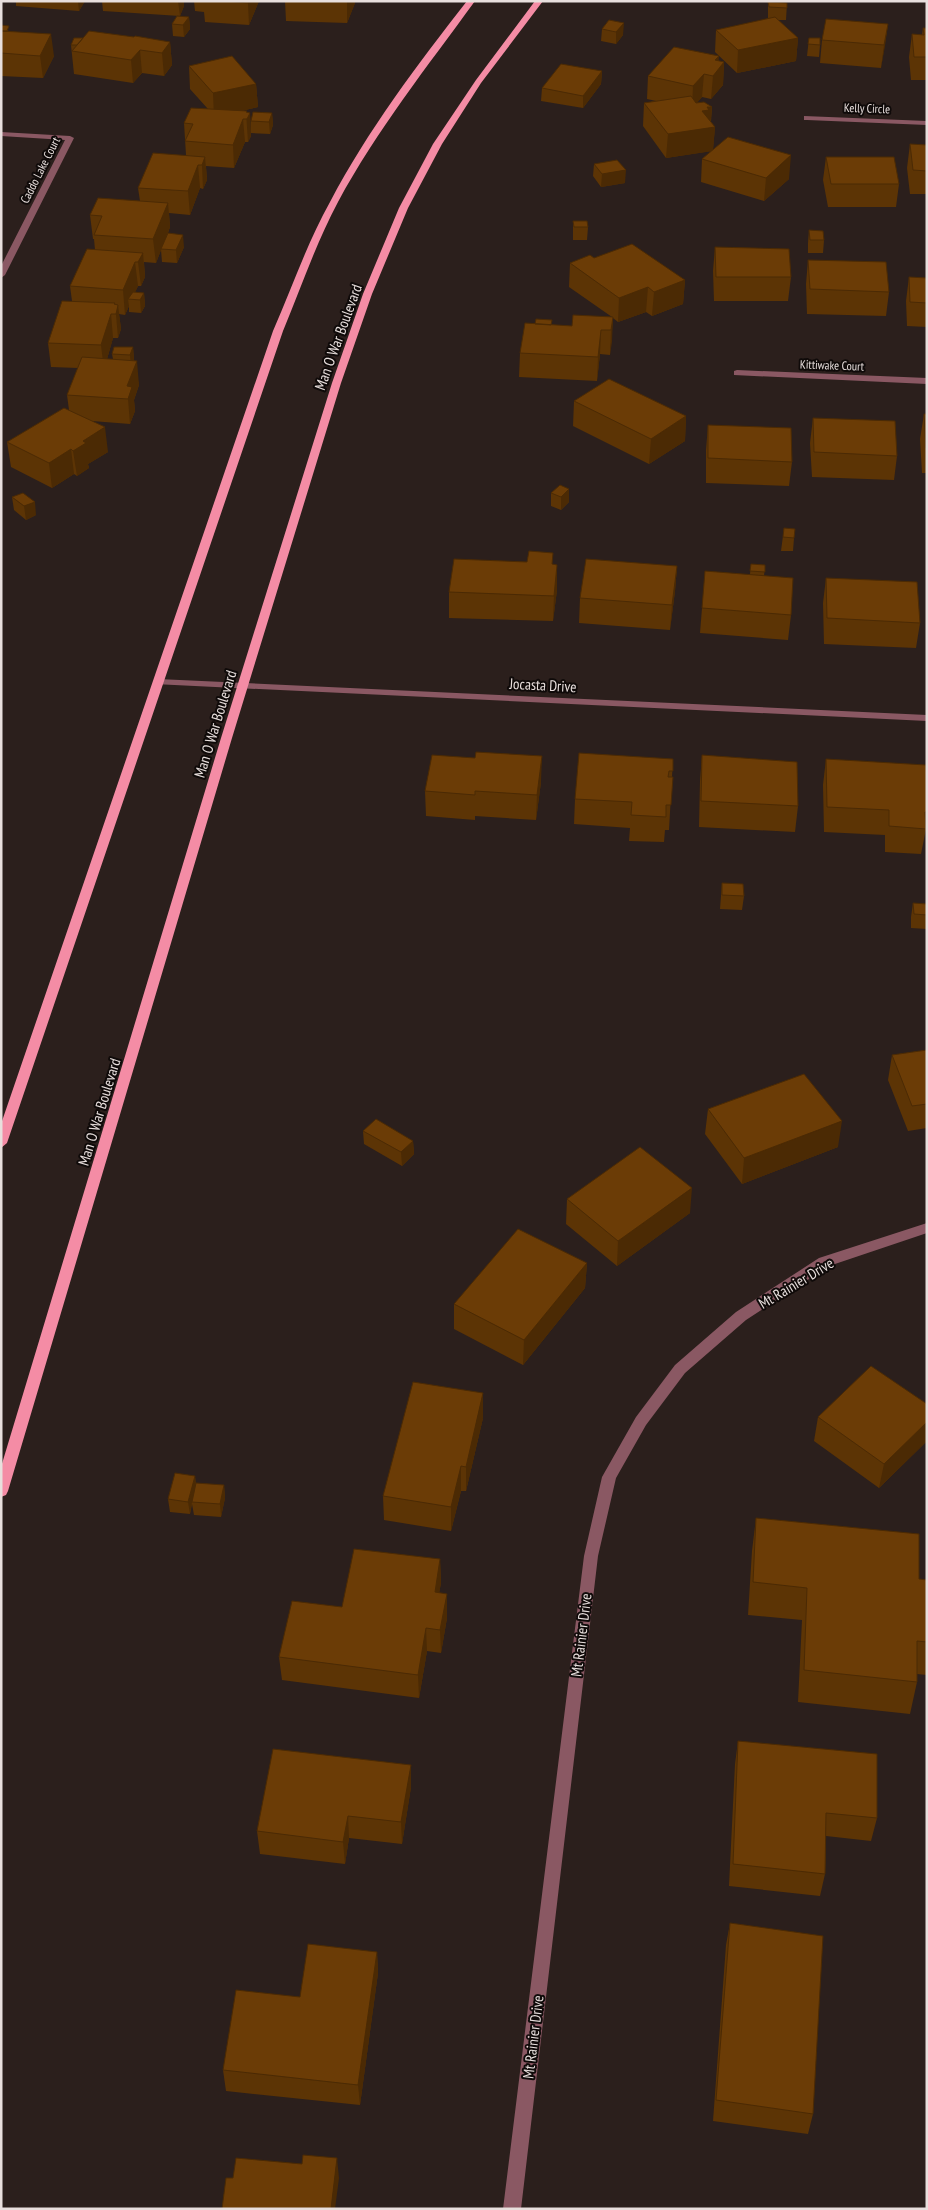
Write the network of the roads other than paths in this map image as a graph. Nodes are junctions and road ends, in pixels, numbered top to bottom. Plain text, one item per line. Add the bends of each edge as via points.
1 (471, 1) edge
2 (539, 1) edge
3 (806, 118) dead end
4 (927, 123) edge
5 (1, 134) edge
6 (1, 275) edge
7 (737, 373) dead end
8 (927, 381) edge
9 (158, 682) junction
10 (242, 685) junction
11 (927, 718) edge
12 (1, 1143) edge
13 (927, 1228) edge
14 (1, 1491) edge
15 (512, 2209) edge

1 - 9 main road via 428,56 362,154 333,204 278,331
2 - 10 main road, Man O War Boulevard via 482,75 426,163 396,223 327,412
3 - 4 street, Kelly Circle
5 - 6 street, Caddo Lake Court via 70,138
7 - 8 street, Kittiwake Court
9 - 10 street, Jocasta Drive
9 - 12 main road
10 - 11 street, Jocasta Drive
10 - 14 main road, Man O War Boulevard
13 - 15 street, Mt Rainier Drive via 824,1262 741,1316 680,1369 641,1421 609,1477 591,1556

